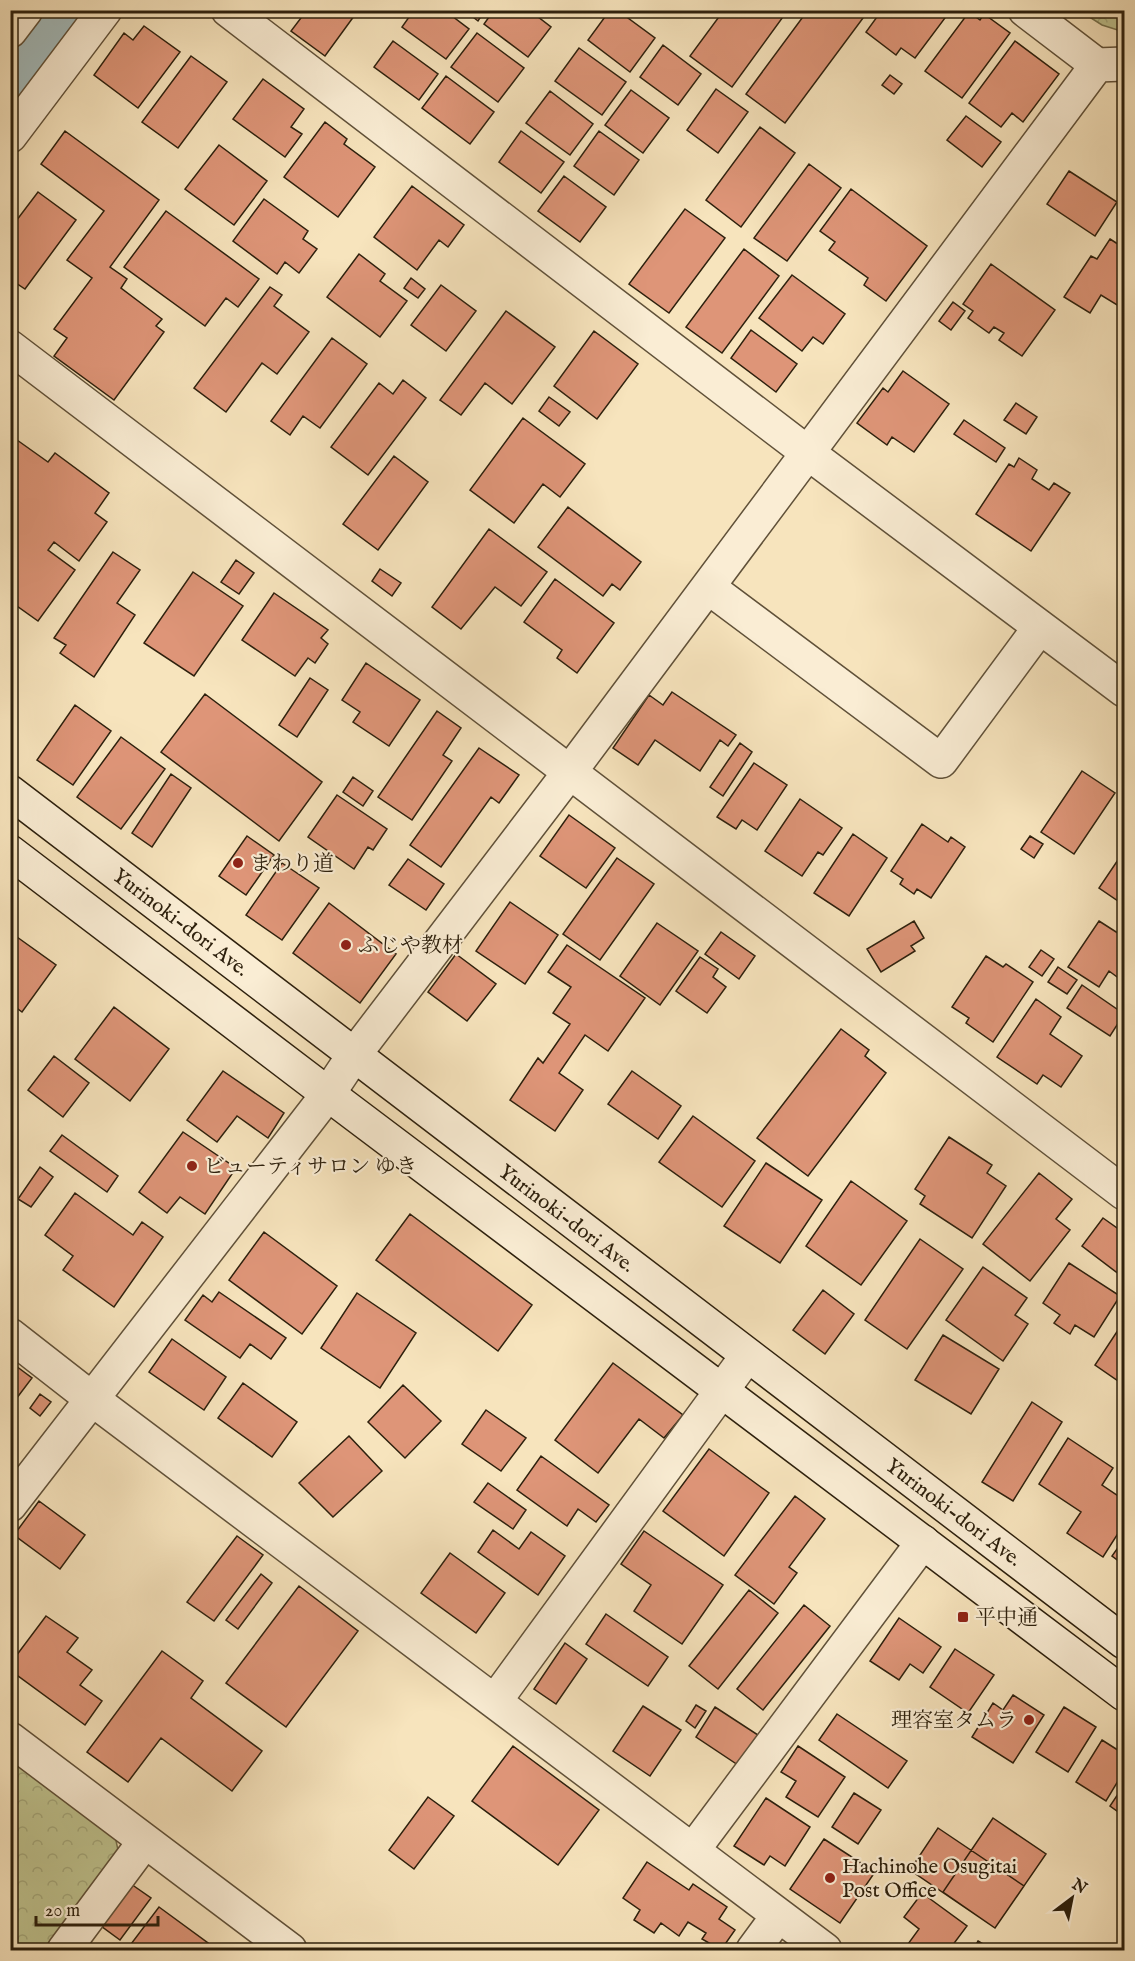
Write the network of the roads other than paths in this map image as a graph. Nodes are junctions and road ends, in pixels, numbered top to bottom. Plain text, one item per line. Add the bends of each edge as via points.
1 (26, 10) edge
2 (105, 10) edge
3 (228, 10) edge
4 (1025, 10) edge
5 (10, 31) edge
6 (1111, 64) edge
7 (10, 135) edge
8 (10, 347) edge
9 (808, 453) junction
10 (708, 587) junction
11 (1040, 627) junction
12 (1123, 686) edge
13 (570, 773) junction
14 (10, 792) edge
15 (10, 852) edge
16 (354, 1055) junction
17 (328, 1094) junction
18 (1125, 1193) edge
19 (10, 1335) edge
20 (747, 1356) junction
21 (723, 1390) junction
22 (92, 1399) junction
23 (10, 1505) edge
24 (922, 1542) junction
25 (1125, 1642) edge
26 (1125, 1694) edge
27 (495, 1701) junction
28 (10, 1739) edge
29 (145, 1841) junction
30 (693, 1850) junction
31 (778, 1916) junction
32 (64, 1950) edge
33 (290, 1950) edge
34 (753, 1950) edge
35 (825, 1950) edge

1 - 5 street
2 - 7 street
3 - 9 street
4 - 6 street
6 - 9 street
8 - 13 street
9 - 10 street
9 - 11 street
10 - 11 street via 941,761
10 - 13 street
11 - 12 street
13 - 16 street
13 - 18 street
14 - 16 street, Yurinoki-dori Ave.
15 - 17 street, Yurinoki-dori Ave.
16 - 17 street
16 - 20 street, Yurinoki-dori Ave.
17 - 21 street, Yurinoki-dori Ave.
17 - 22 street
19 - 22 street
20 - 21 street
20 - 25 street, Yurinoki-dori Ave.
21 - 24 street, Yurinoki-dori Ave.
21 - 27 street
22 - 23 street
22 - 27 street
24 - 26 street, Yurinoki-dori Ave.
24 - 30 street
27 - 30 street
28 - 29 street
29 - 32 street
29 - 33 street
30 - 31 street
31 - 34 street
31 - 35 street

